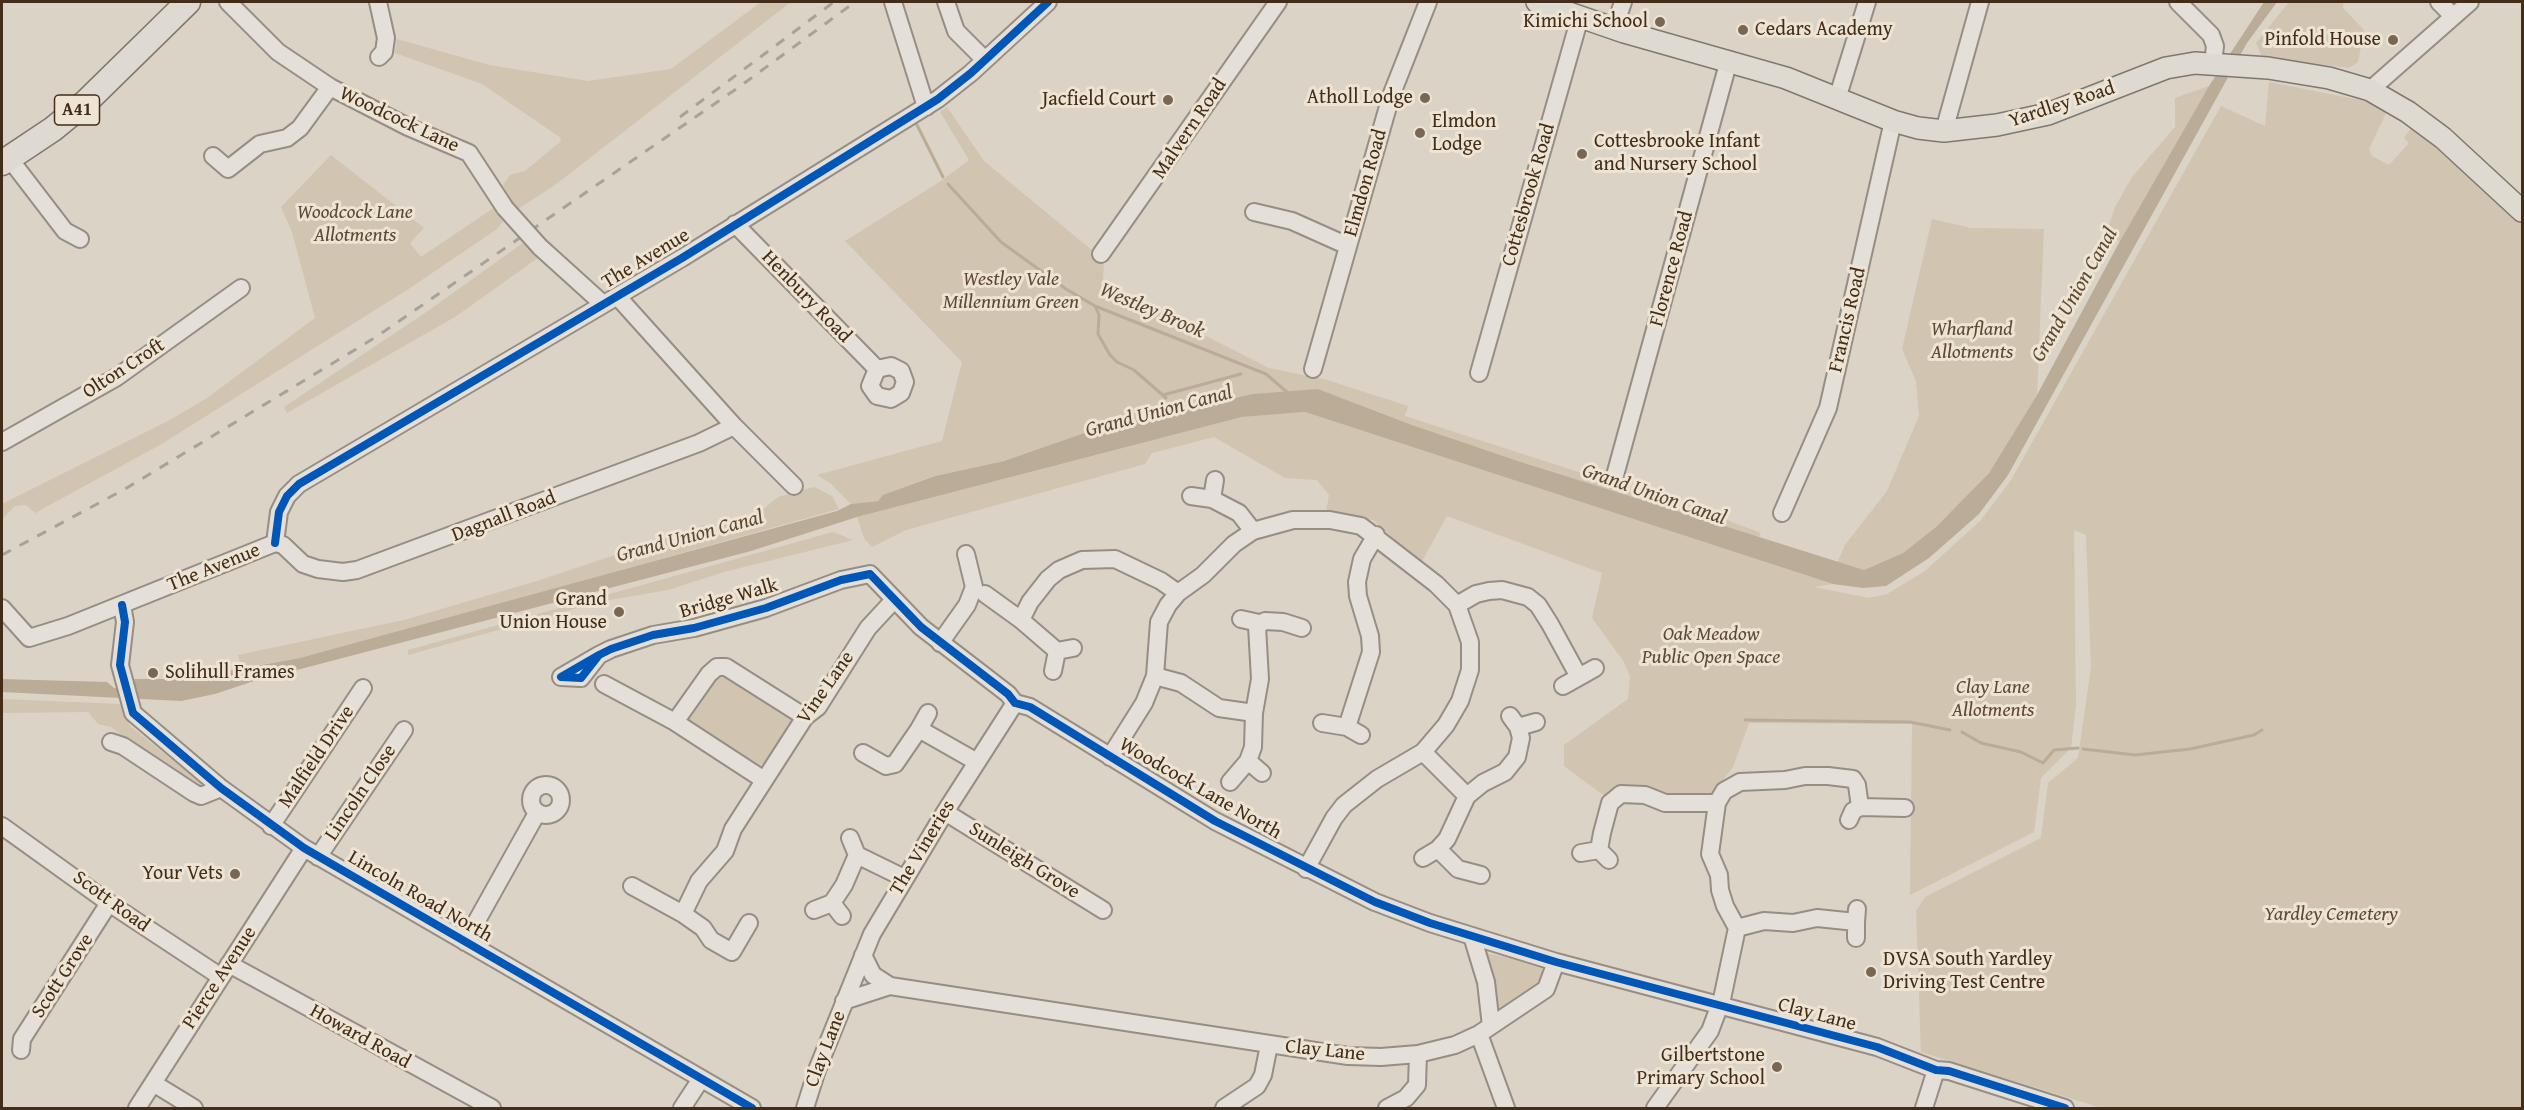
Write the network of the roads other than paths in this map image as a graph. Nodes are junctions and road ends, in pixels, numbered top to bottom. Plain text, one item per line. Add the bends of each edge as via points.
1 (188, 2) edge
2 (228, 2) edge
3 (378, 2) edge
4 (946, 2) edge
5 (1048, 2) edge
6 (1278, 2) edge
7 (1428, 2) edge
8 (1537, 2) edge
9 (1623, 2) edge
10 (1867, 2) edge
11 (1980, 2) edge
12 (2178, 2) edge
13 (2439, 2) edge
14 (2470, 2) edge
15 (894, 4) edge
16 (2454, 16) junction
17 (1580, 17) junction
18 (1614, 28) junction
19 (379, 57) dead end
20 (986, 60) junction
21 (1729, 60) junction
22 (2215, 64) junction
23 (330, 87) junction
24 (2370, 90) junction
25 (1837, 99) junction
26 (926, 106) junction
27 (1893, 121) junction
28 (1944, 131) junction
29 (213, 156) dead end
30 (5, 161) edge
31 (2523, 211) edge
32 (1254, 212) dead end
33 (735, 224) junction
34 (80, 239) dead end
35 (1348, 246) junction
36 (1101, 254) dead end
37 (241, 288) dead end
38 (610, 300) junction
39 (877, 369) dead end
40 (1313, 369) dead end
41 (1479, 374) dead end
42 (734, 426) junction
43 (2, 442) edge
44 (1614, 479) dead end
45 (1215, 480) dead end
46 (794, 486) dead end
47 (1191, 496) dead end
48 (1212, 499) junction
49 (1782, 513) dead end
50 (1253, 531) junction
51 (1376, 535) junction
52 (275, 543) junction
53 (966, 554) dead end
54 (870, 574) joint
55 (1178, 593) junction
56 (985, 594) dead end
57 (894, 600) junction
58 (122, 605) junction
59 (1457, 605) junction
60 (2, 608) edge
61 (1241, 619) dead end
62 (1021, 620) junction
63 (1259, 623) junction
64 (1302, 628) dead end
65 (940, 643) junction
66 (598, 655) dead end
67 (1595, 668) dead end
68 (1053, 671) dead end
69 (1155, 676) junction
70 (1578, 677) junction
71 (603, 684) dead end
72 (1563, 686) dead end
73 (363, 688) dead end
74 (1015, 703) junction
75 (1254, 712) junction
76 (928, 713) dead end
77 (805, 717) junction
78 (675, 722) junction
79 (1536, 722) dead end
80 (1322, 723) dead end
81 (919, 729) junction
82 (404, 730) dead end
83 (111, 742) dead end
84 (1423, 752) junction
85 (863, 753) dead end
86 (1110, 757) junction
87 (1248, 761) junction
88 (977, 762) junction
89 (1262, 773) dead end
90 (764, 780) junction
91 (1230, 782) dead end
92 (221, 788) junction
93 (1467, 796) junction
94 (1716, 803) junction
95 (1905, 808) dead end
96 (945, 812) junction
97 (537, 813) dead end
98 (2, 826) edge
99 (271, 826) junction
100 (850, 838) dead end
101 (304, 848) junction
102 (1438, 849) junction
103 (1581, 852) dead end
104 (857, 855) junction
105 (318, 857) junction
106 (1423, 858) dead end
107 (1306, 869) junction
108 (1481, 875) dead end
109 (904, 878) junction
110 (632, 886) dead end
111 (110, 903) junction
112 (832, 903) junction
113 (814, 910) dead end
114 (1104, 910) dead end
115 (684, 914) junction
116 (842, 916) dead end
117 (749, 923) dead end
118 (1856, 923) dead end
119 (1737, 928) junction
120 (1472, 936) junction
121 (465, 942) junction
122 (863, 955) junction
123 (1556, 962) junction
124 (225, 970) junction
125 (890, 986) junction
126 (844, 1001) junction
127 (1720, 1005) junction
128 (1485, 1030) junction
129 (1269, 1045) junction
130 (21, 1050) dead end
131 (1418, 1054) junction
132 (1936, 1070) junction
133 (701, 1079) junction
134 (153, 1083) junction
135 (137, 1108) edge
136 (194, 1108) edge
137 (492, 1108) edge
138 (682, 1108) edge
139 (752, 1108) edge
140 (805, 1108) edge
141 (1224, 1108) edge
142 (1387, 1108) edge
143 (1506, 1108) edge
144 (1655, 1108) edge
145 (1924, 1108) edge
146 (2065, 1108) edge

1 - 30 highway, A41 via 86,102
2 - 23 street, Woodcock Lane via 278,52
3 - 19 street via 386,38
4 - 20 street via 956,31
5 - 20 street, The Avenue
6 - 36 street, Malvern Road
7 - 35 street, Elmdon Road via 1391,96
8 - 17 main road, Yardley Road
9 - 18 street
10 - 25 street
11 - 28 street
12 - 22 street via 2211,35
13 - 16 street
14 - 16 street
15 - 26 street
16 - 24 street
17 - 18 main road, Yardley Road
17 - 41 street, Cottesbrook Road
18 - 21 main road, Yardley Road
20 - 26 street, The Avenue
21 - 25 main road, Yardley Road
21 - 44 street, Florence Road
22 - 24 main road, Yardley Road via 2330,78
22 - 28 main road, Yardley Road via 2166,68 2048,114
23 - 29 street via 300,128 287,138 260,144 228,169
23 - 38 street, Woodcock Lane, bridge via 469,153 505,208 540,247
24 - 31 main road, Yardley Road via 2443,138
25 - 27 main road, Yardley Road
26 - 33 street, The Avenue
27 - 28 main road, Yardley Road
27 - 49 street, Francis Road via 1828,408
30 - 34 street via 65,231
32 - 35 street via 1292,221
33 - 38 street, The Avenue
33 - 39 street, Henbury Road
35 - 40 street, Elmdon Road
37 - 43 street, Olton Croft via 117,377
38 - 42 street, Woodcock Lane
38 - 52 street, The Avenue via 299,484 279,512
42 - 46 street, Woodcock Lane
42 - 52 street, Dagnall Road via 706,440 357,570 318,569 303,564 283,545
45 - 48 street
47 - 48 street
48 - 50 street via 1239,513
50 - 51 street via 1293,520 1330,520 1361,526
50 - 55 street
51 - 59 street
51 - 80 street via 1358,571 1358,596 1371,652 1354,731
52 - 58 street, The Avenue
53 - 65 street via 974,587 967,605
54 - 57 street, Woodcock Lane North
54 - 66 street, Bridge Walk via 841,580 725,620 652,635
55 - 62 street via 1115,560 1095,558 1071,564 1048,579
55 - 69 street via 1160,622
56 - 62 street
57 - 65 street, Woodcock Lane North
57 - 77 street, Vine Lane via 868,628 818,707
58 - 60 street, The Avenue via 29,638
58 - 92 street, Lincoln Road North via 125,622 120,665 133,713
59 - 70 street via 1489,591 1528,597 1550,624
59 - 84 street via 1470,642 1468,683 1446,725
61 - 63 street
62 - 68 street via 1065,649
63 - 64 street via 1283,622
63 - 75 street via 1256,630 1260,679
65 - 74 street, Woodcock Lane North
67 - 70 street
69 - 75 street via 1180,684 1219,708
69 - 86 street via 1144,703
70 - 72 street
71 - 78 street
73 - 99 street, Malfield Drive
74 - 86 street, Woodcock Lane North via 1030,707
74 - 88 street, The Vineries
75 - 87 street via 1253,747
76 - 81 street
77 - 78 street via 726,667 717,667
77 - 90 street, Vine Lane
78 - 90 street
79 - 93 street via 1514,721 1521,738 1513,764
81 - 85 street via 895,764 886,766
81 - 88 street
82 - 105 street, Lincoln Close
83 - 92 street via 201,796
84 - 93 street
84 - 107 street via 1377,779 1344,805
86 - 107 street, Woodcock Lane North via 1215,821
87 - 89 street
87 - 91 street
88 - 96 street, The Vineries
90 - 115 street, Vine Lane via 733,829 725,851 699,881
92 - 99 street, Lincoln Road North
93 - 102 street via 1447,839
94 - 95 street via 1730,785 1740,782 1857,773 1854,814
94 - 103 street via 1665,803 1645,795 1621,794 1607,811 1604,855
94 - 119 street via 1710,854 1725,906
96 - 109 street, The Vineries
96 - 114 street, Sunleigh Grove
97 - 121 street
98 - 111 street, Scott Road
99 - 101 street, Lincoln Road North
100 - 104 street
101 - 105 street, Lincoln Road North
101 - 124 street, Pierce Avenue
102 - 106 street
102 - 108 street via 1458,869
104 - 109 street
104 - 112 street
105 - 121 street, Lincoln Road North
107 - 120 street, Woodcock Lane North via 1375,902
109 - 122 street, The Vineries
110 - 115 street
111 - 124 street, Scott Road
111 - 130 street, Scott Grove via 22,1038
112 - 113 street
112 - 116 street
115 - 117 street via 703,928 711,940 732,952
118 - 119 street via 1817,918 1793,923 1764,921
119 - 127 street
120 - 123 street, Woodcock Lane North
120 - 128 street via 1486,982
121 - 133 street, Lincoln Road North
122 - 125 street via 873,975
122 - 126 street, The Vineries
123 - 127 street, Clay Lane
123 - 128 street, Clay Lane via 1546,989
124 - 134 street, Pierce Avenue
124 - 137 street, Howard Road
125 - 126 street, Clay Lane
125 - 129 street, Clay Lane
126 - 140 street, Clay Lane
127 - 132 street, Clay Lane via 1877,1047
127 - 144 street via 1710,1030
128 - 131 street, Clay Lane via 1455,1045
128 - 143 street
129 - 131 street, Clay Lane via 1348,1056
129 - 141 street via 1257,1086
131 - 142 street via 1417,1086 1406,1098
132 - 145 street
132 - 146 street, Clay Lane
133 - 138 street
133 - 139 street, Lincoln Road North
134 - 135 street, Pierce Avenue
134 - 136 street

